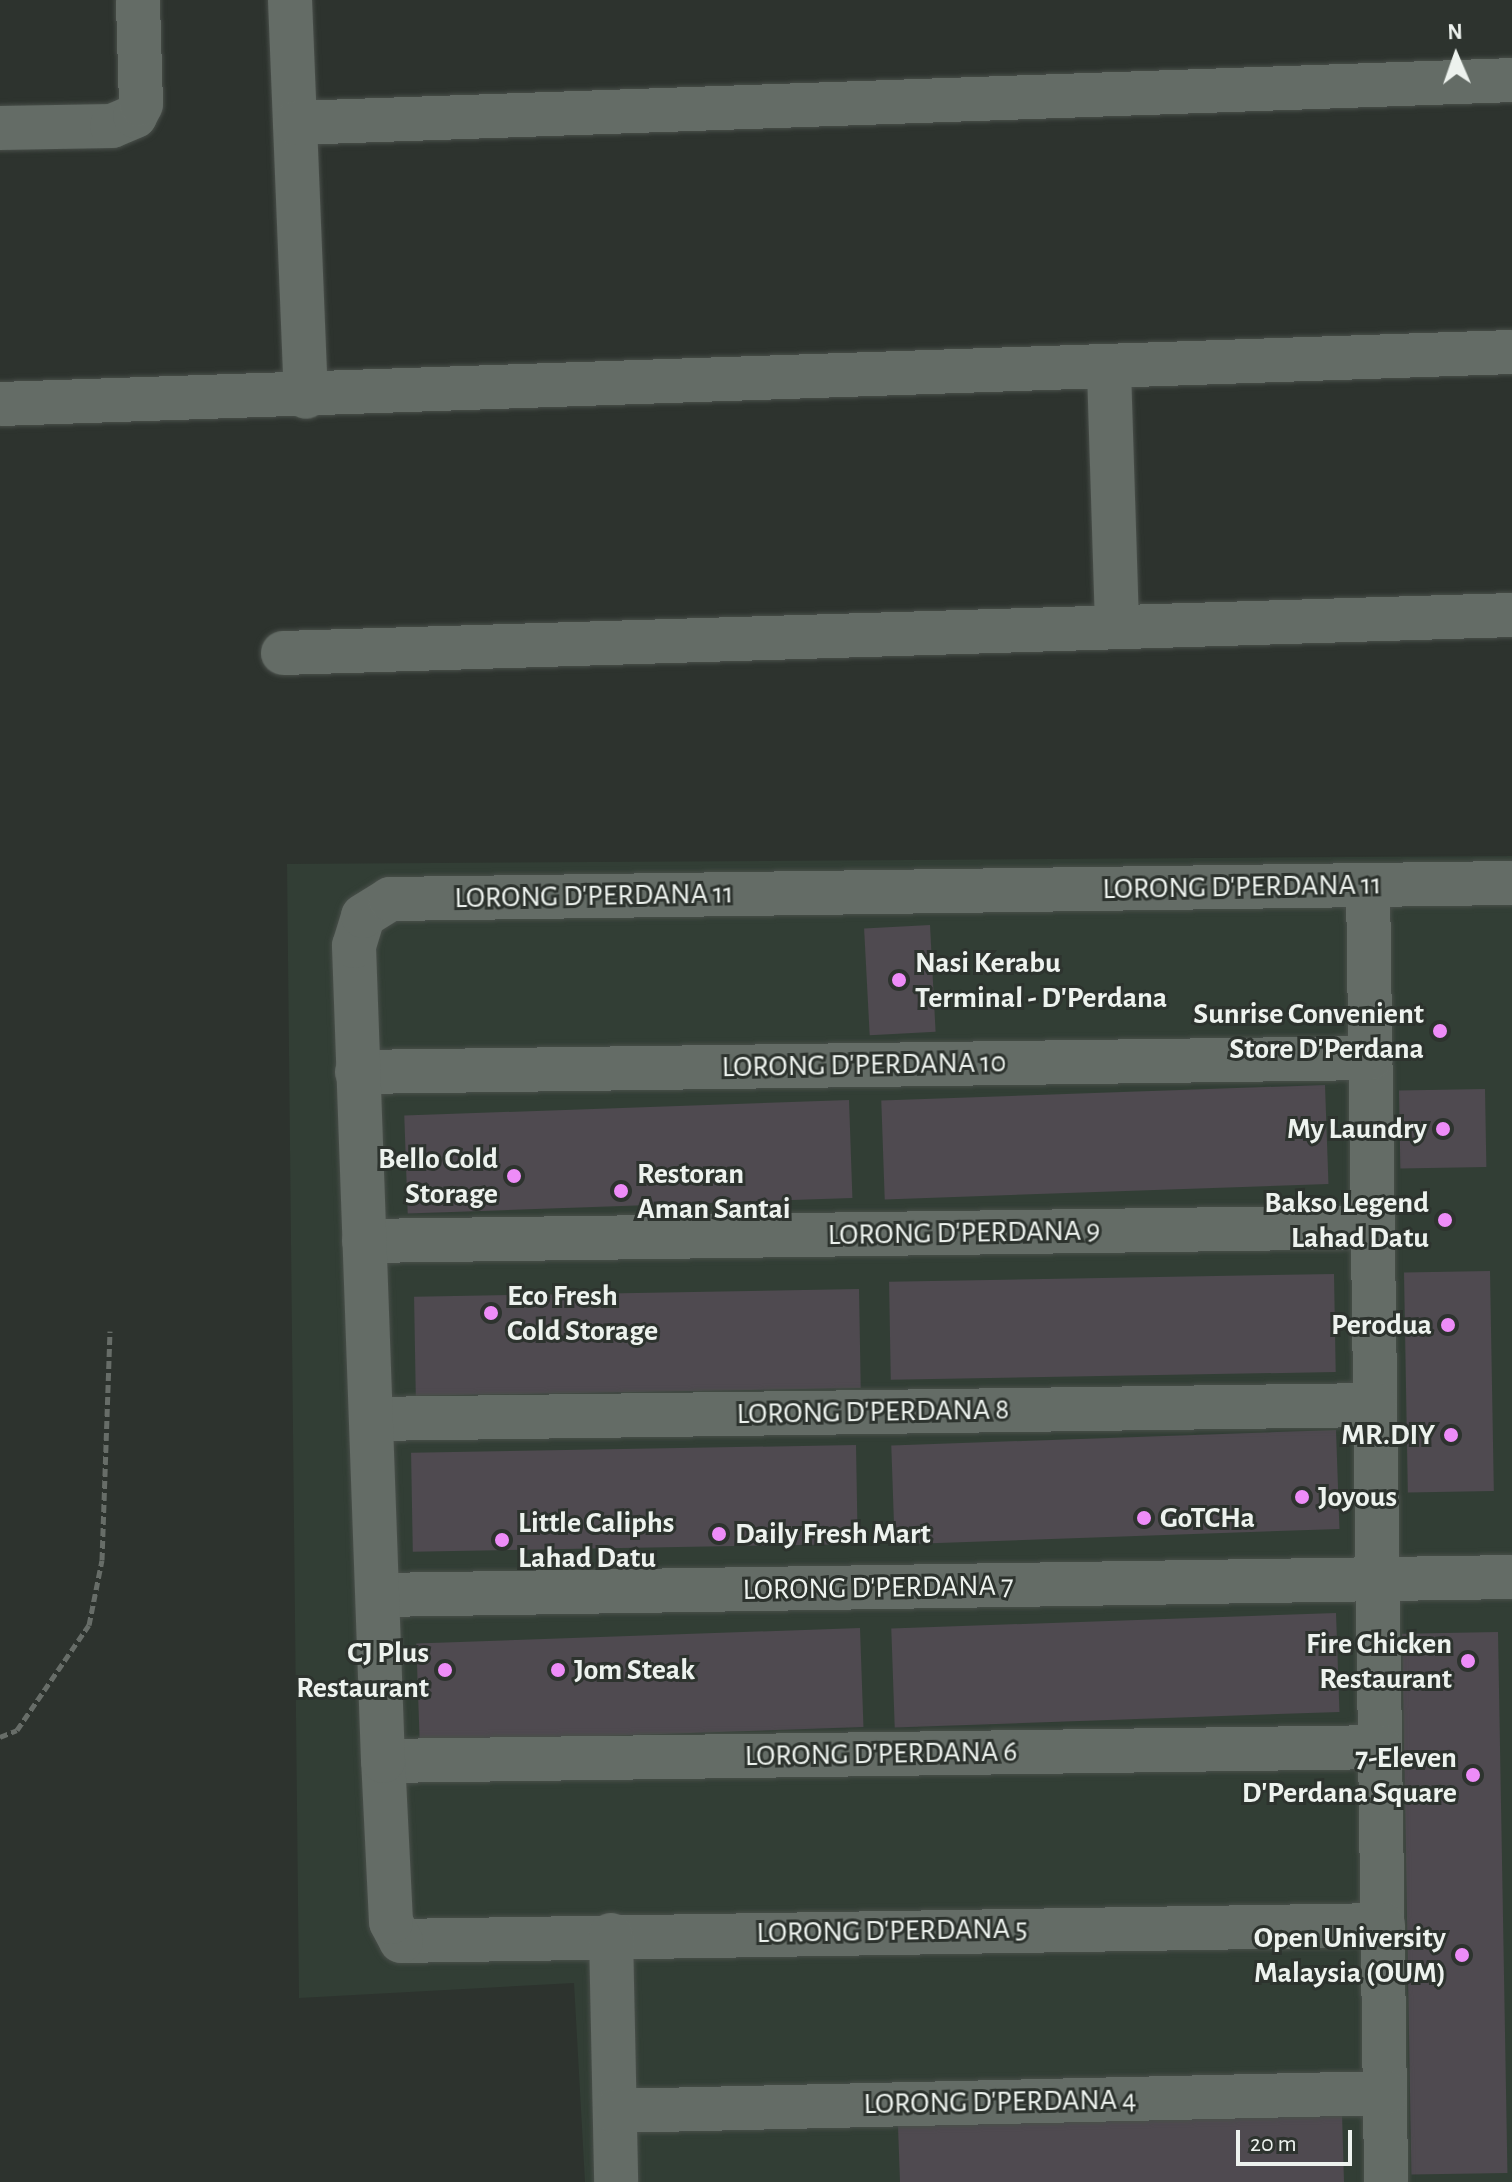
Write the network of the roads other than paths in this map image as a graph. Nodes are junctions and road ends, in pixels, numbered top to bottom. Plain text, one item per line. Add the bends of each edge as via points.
1 (138, 0) edge
2 (290, 0) edge
3 (1512, 80) edge
4 (295, 123) junction
5 (0, 128) edge
6 (1512, 352) edge
7 (1109, 370) junction
8 (306, 397) junction
9 (0, 404) edge
10 (1512, 615) edge
11 (1117, 627) junction
12 (283, 653) dead end
13 (1512, 883) edge
14 (1368, 885) junction
15 (1371, 1058) junction
16 (357, 1072) junction
17 (1373, 1227) junction
18 (364, 1241) junction
19 (1375, 1405) junction
20 (371, 1419) junction
21 (1512, 1577) edge
22 (1378, 1582) junction
23 (379, 1595) junction
24 (1380, 1747) junction
25 (383, 1761) junction
26 (1383, 1925) junction
27 (611, 1935) junction
28 (401, 1941) joint
29 (1385, 2093) junction
30 (615, 2111) junction
31 (616, 2182) edge
32 (1386, 2182) edge

1 - 5 street via 141,104 135,116 112,126
2 - 4 street
3 - 4 street
4 - 8 street
6 - 7 street
7 - 8 street
7 - 11 street
8 - 9 street
10 - 11 street
11 - 12 street
13 - 14 street, LORONG D'PERDANA 11
14 - 15 street
14 - 16 street, LORONG D'PERDANA 11 via 390,899 363,916 354,946
15 - 16 street, LORONG D'PERDANA 10
15 - 17 street
16 - 18 street, LORONG D'PERDANA 11
17 - 18 street, LORONG D'PERDANA 9
17 - 19 street
18 - 20 street, LORONG D'PERDANA 11
19 - 20 street, LORONG D'PERDANA 8
19 - 22 street
20 - 23 street, LORONG D'PERDANA 11
21 - 22 street, LORONG D'PERDANA 7
22 - 23 street, LORONG D'PERDANA 7
22 - 24 street
23 - 25 street, LORONG D'PERDANA 11
24 - 25 street, LORONG D'PERDANA 6
24 - 26 street
25 - 28 street, LORONG D'PERDANA 11 via 391,1922
26 - 27 street, LORONG D'PERDANA 5
26 - 29 street
27 - 28 street, LORONG D'PERDANA 5
27 - 30 street
29 - 30 street, LORONG D'PERDANA 4
29 - 32 street
30 - 31 street

